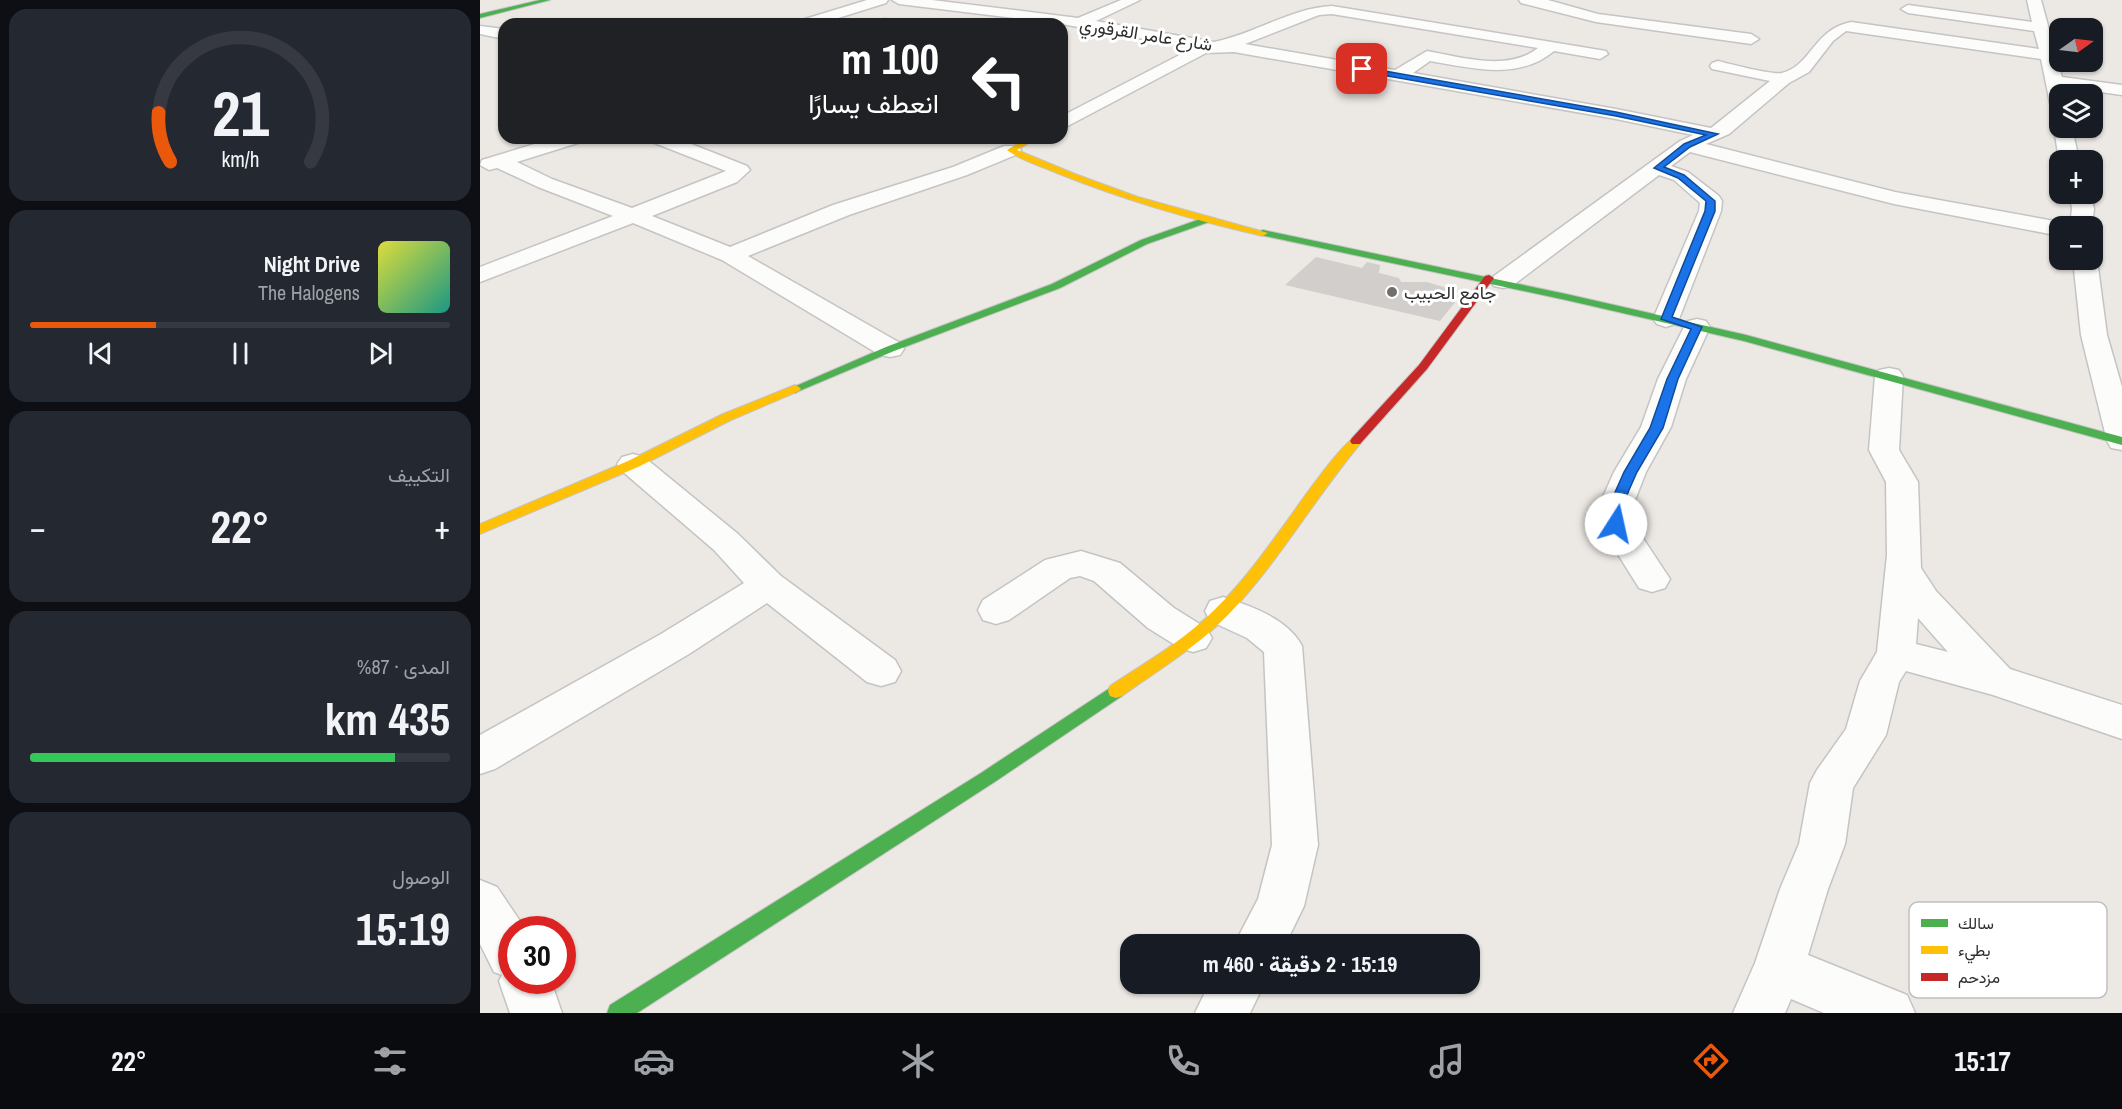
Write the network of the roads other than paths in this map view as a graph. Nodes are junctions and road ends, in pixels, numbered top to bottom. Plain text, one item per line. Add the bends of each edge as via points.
1 (547, 0) edge
2 (881, 0) edge
3 (899, 0) edge
4 (1134, 0) edge
5 (1526, 0) edge
6 (2034, 0) edge
7 (940, 5) junction
8 (1908, 9) dead end
9 (480, 16) edge
10 (823, 18) edge
11 (903, 18) edge
12 (1030, 18) edge
13 (1072, 24) edge
14 (2039, 27) junction
15 (480, 30) edge
16 (1459, 31) junction
17 (498, 33) edge
18 (1751, 39) dead end
19 (1551, 46) junction
20 (1214, 47) junction
21 (1600, 54) dead end
22 (2047, 55) junction
23 (1427, 56) junction
24 (1718, 66) dead end
25 (1398, 76) junction
26 (1783, 79) junction
27 (2055, 81) junction
28 (2056, 84) edge
29 (2122, 90) edge
30 (1073, 101) dead end
31 (1094, 105) junction
32 (1068, 120) edge
33 (1714, 134) junction
34 (554, 144) edge
35 (674, 144) edge
36 (1022, 144) edge
37 (1687, 145) junction
38 (1011, 150) junction
39 (489, 164) edge
40 (1658, 168) junction
41 (631, 216) junction
42 (1206, 220) junction
43 (2049, 227) edge
44 (730, 255) junction
45 (2086, 270) edge
46 (480, 275) edge
47 (1496, 280) junction
48 (1666, 319) junction
49 (1697, 327) junction
50 (890, 349) junction
51 (1889, 376) junction
52 (2122, 441) edge
53 (633, 464) junction
54 (480, 529) edge
55 (1903, 570) junction
56 (1652, 579) dead end
57 (768, 585) junction
58 (996, 610) dead end
59 (1224, 611) junction
60 (1193, 638) junction
61 (1896, 654) junction
62 (881, 672) dead end
63 (1996, 680) junction
64 (2122, 722) edge
65 (480, 756) edge
66 (480, 903) edge
67 (498, 928) edge
68 (1265, 934) edge
69 (1768, 991) edge
70 (529, 994) edge
71 (1232, 994) edge
72 (536, 1013) edge
73 (618, 1013) edge
74 (1221, 1013) edge
75 (1889, 1013) edge

1 - 9 street
2 - 10 street
3 - 7 street, شارع عامر القرقوري
4 - 13 street
5 - 18 street via 1596,18
6 - 14 street
7 - 11 street
7 - 12 street, شارع عامر القرقوري
8 - 14 street
13 - 20 street, شارع عامر القرقوري
14 - 22 street
15 - 17 street
16 - 19 street, شارع عامر القرقوري
16 - 20 street, شارع عامر القرقوري via 1332,10 1317,11
16 - 23 street
19 - 21 street, شارع عامر القرقوري
19 - 23 street via 1541,57 1504,66
20 - 25 street via 1261,51
20 - 31 street
22 - 26 street via 1851,26 1828,38 1803,69
22 - 27 street
23 - 25 street
24 - 26 street
25 - 33 street
26 - 33 street
27 - 28 street
27 - 29 street
30 - 31 street
31 - 32 street
33 - 37 street
34 - 39 street
35 - 41 street via 740,170 730,178
36 - 38 street
37 - 40 street
37 - 43 street via 1894,198
38 - 42 street via 1104,190
38 - 44 street via 841,210
39 - 41 street
40 - 47 street
40 - 48 street via 1681,176 1711,201
41 - 44 street
41 - 46 street
42 - 47 street
42 - 50 street via 1144,242 1009,306
44 - 50 street
45 - 52 street via 2094,335
47 - 48 street
47 - 59 street via 1348,450
48 - 49 street
49 - 51 street
49 - 56 street via 1672,379 1656,428 1630,472 1615,508 1616,524
50 - 53 street via 727,417
51 - 52 street
51 - 55 street via 1884,450 1902,482
53 - 54 street
53 - 57 street via 726,542
55 - 61 street
55 - 63 street via 1923,600
57 - 62 street
57 - 65 street via 675,644
58 - 60 street via 1058,569 1081,563 1107,572 1161,618
59 - 60 street
59 - 68 street via 1260,628 1283,646 1295,845 1280,906
60 - 73 street via 987,777
61 - 63 street
61 - 69 street via 1880,681 1864,735 1832,783 1822,844
63 - 64 street
66 - 67 street
69 - 75 street
70 - 72 street
71 - 74 street

